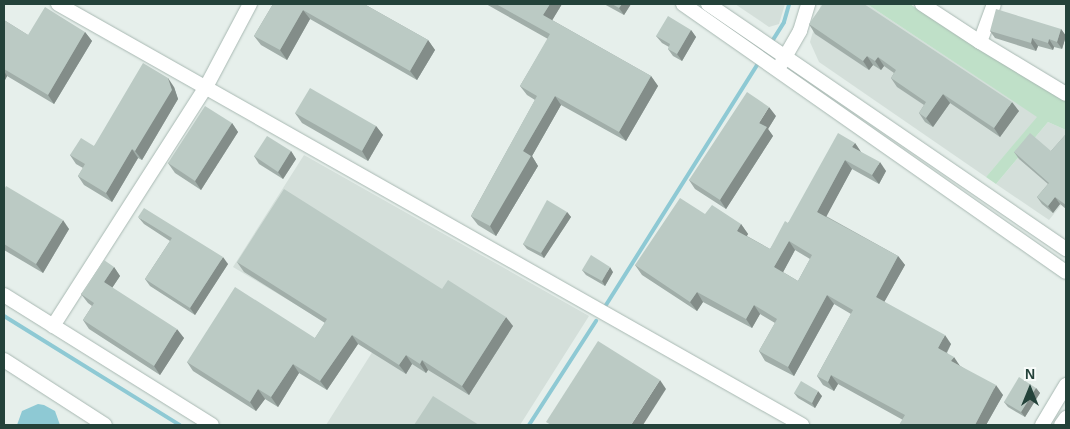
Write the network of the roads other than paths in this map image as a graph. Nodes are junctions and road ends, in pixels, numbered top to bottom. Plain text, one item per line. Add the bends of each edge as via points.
1 (58, 4) edge
2 (250, 4) edge
3 (683, 4) edge
4 (708, 4) edge
5 (808, 4) edge
6 (922, 4) edge
7 (994, 4) edge
8 (980, 42) junction
9 (782, 63) junction
10 (206, 87) junction
11 (1066, 94) edge
12 (1066, 249) edge
13 (1066, 272) edge
14 (4, 295) edge
15 (53, 326) junction
16 (4, 360) edge
17 (1066, 385) edge
18 (1066, 418) edge
19 (105, 425) edge
20 (212, 425) edge
21 (802, 425) edge
22 (1042, 425) edge
23 (1061, 425) edge

1 - 10 street
2 - 10 street
3 - 9 street
4 - 9 street
5 - 9 street via 800,31
6 - 8 street
7 - 8 street
8 - 11 street
9 - 12 street
9 - 13 street
10 - 15 street
10 - 21 street
14 - 15 street
15 - 20 street
16 - 19 street
17 - 22 street
18 - 23 street

